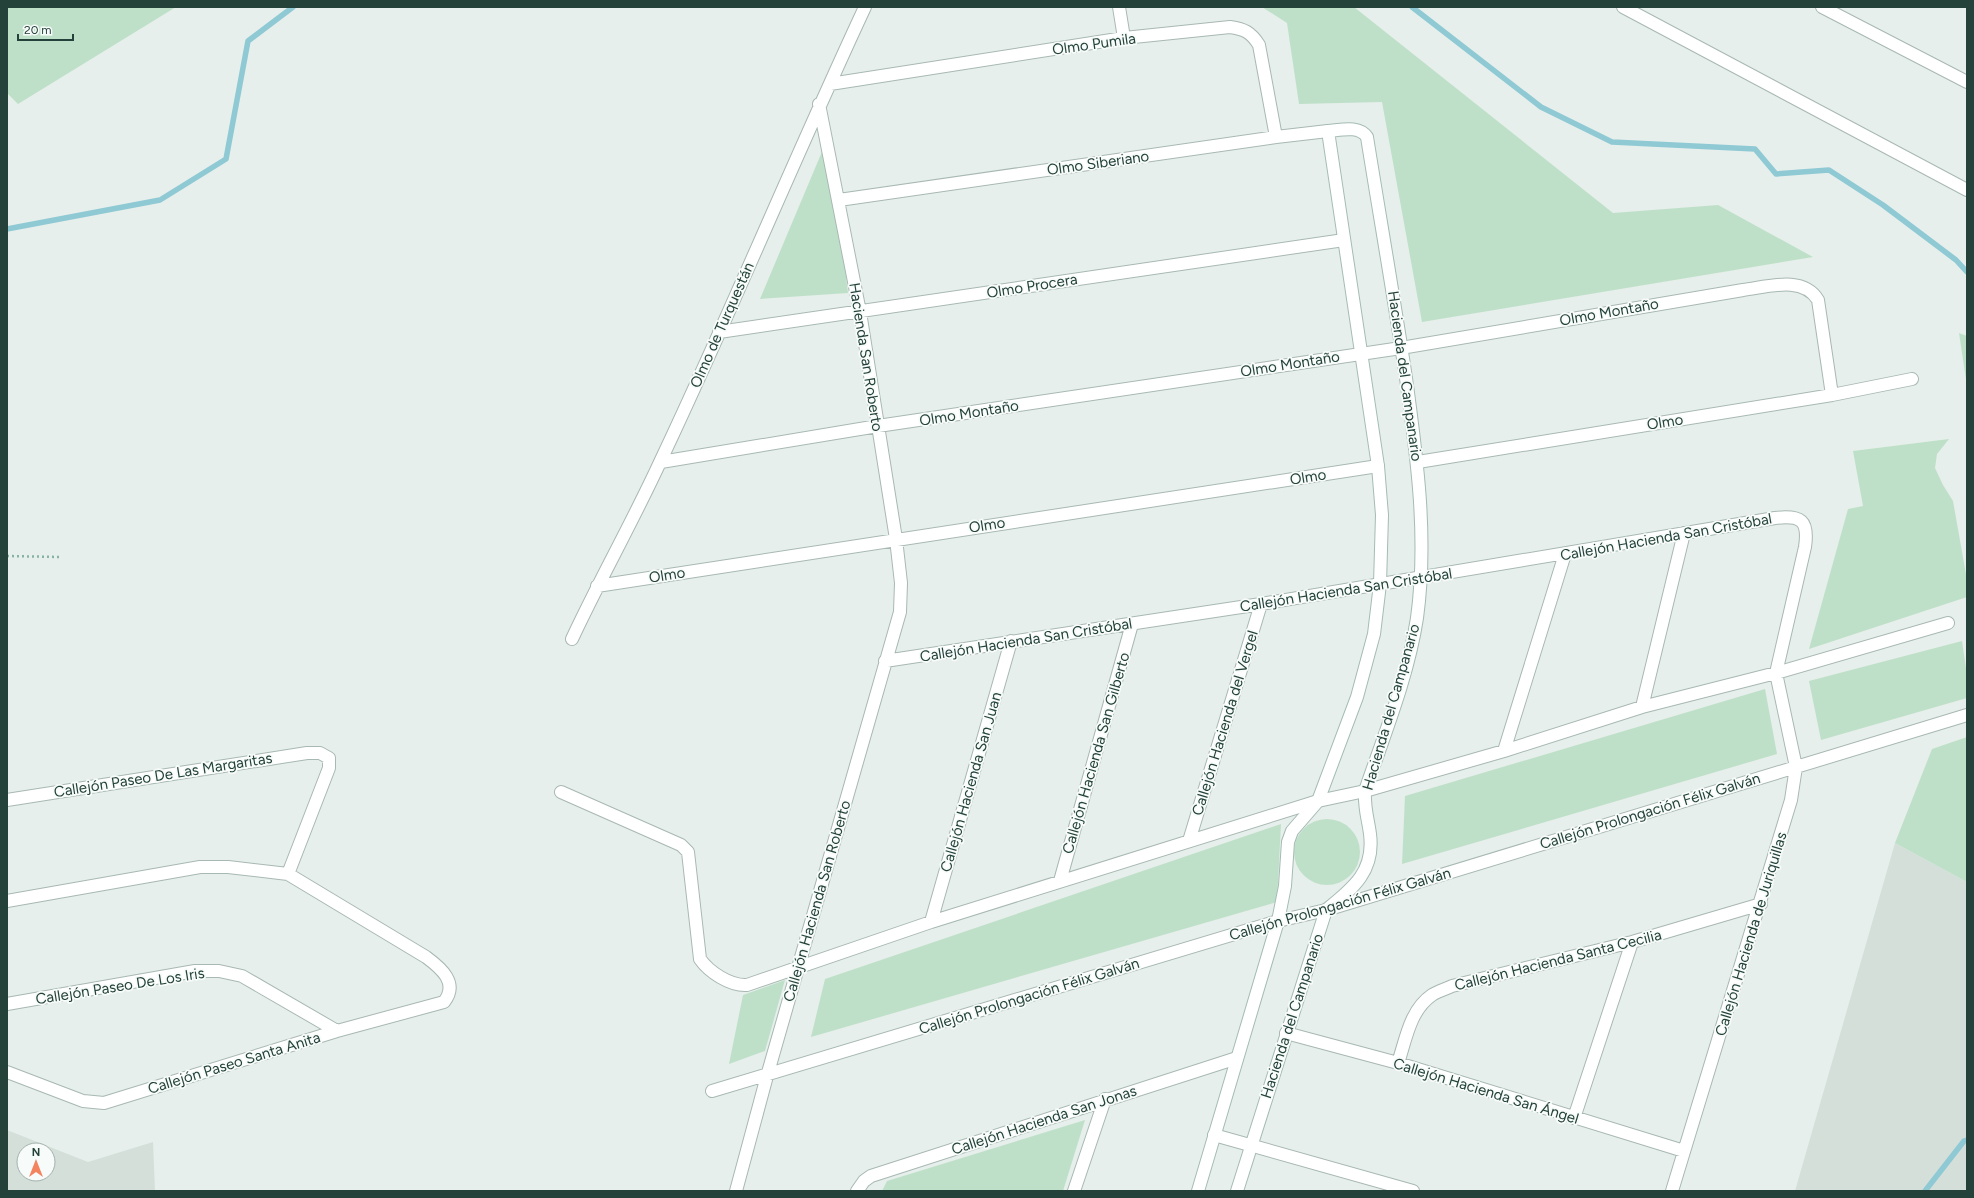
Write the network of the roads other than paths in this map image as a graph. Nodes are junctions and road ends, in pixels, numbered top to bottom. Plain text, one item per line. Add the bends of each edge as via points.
1 (866, 7) edge
2 (1119, 7) edge
3 (1624, 7) edge
4 (1822, 7) edge
5 (1124, 38) junction
6 (1967, 82) edge
7 (830, 84) junction
8 (819, 104) junction
9 (1357, 129) joint
10 (1328, 131) junction
11 (1276, 137) junction
12 (1967, 190) edge
13 (839, 200) junction
14 (1344, 240) junction
15 (860, 312) junction
16 (719, 332) junction
17 (1401, 348) junction
18 (1362, 354) junction
19 (1912, 379) dead end
20 (1832, 395) junction
21 (878, 426) junction
22 (661, 462) junction
23 (1418, 462) junction
24 (1378, 466) junction
25 (1684, 533) junction
26 (896, 539) junction
27 (1565, 554) junction
28 (1421, 578) junction
29 (1380, 584) junction
30 (597, 586) junction
31 (1261, 604) junction
32 (900, 612) joint
33 (1948, 623) dead end
34 (1132, 624) junction
35 (572, 639) dead end
36 (1011, 641) junction
37 (885, 661) junction
38 (1776, 673) junction
39 (1642, 707) junction
40 (1967, 715) edge
41 (1504, 751) junction
42 (1796, 767) junction
43 (1365, 791) junction
44 (561, 792) dead end
45 (7, 800) edge
46 (1318, 801) junction
47 (1189, 841) junction
48 (288, 874) junction
49 (1060, 881) junction
50 (7, 901) edge
51 (1761, 904) junction
52 (1326, 910) junction
53 (1278, 921) junction
54 (930, 922) junction
55 (1632, 942) junction
56 (799, 966) junction
57 (7, 1004) edge
58 (337, 1031) junction
59 (1286, 1033) junction
60 (1237, 1058) junction
61 (1398, 1063) junction
62 (7, 1072) edge
63 (767, 1076) junction
64 (712, 1091) dead end
65 (1105, 1099) junction
66 (1574, 1118) junction
67 (1214, 1135) junction
68 (1251, 1144) junction
69 (1684, 1151) junction
70 (736, 1191) edge
71 (857, 1191) edge
72 (1074, 1191) edge
73 (1198, 1191) edge
74 (1236, 1191) edge
75 (1413, 1191) edge
76 (1672, 1191) edge

1 - 7 street, Olmo de Turquestán
2 - 5 street
3 - 12 street
4 - 6 street
5 - 7 street, Olmo Pumila
5 - 11 street, Olmo Pumila via 1230,27 1245,29 1259,45
7 - 8 street, Olmo de Turquestán
8 - 13 street, Hacienda San Roberto
8 - 16 street, Olmo de Turquestán
9 - 10 street, Olmo Siberiano
9 - 17 street, Hacienda del Campanario via 1367,137
10 - 11 street, Olmo Siberiano
10 - 14 street
11 - 13 street, Olmo Siberiano
13 - 15 street, Hacienda San Roberto
14 - 15 street, Olmo Procera
14 - 18 street
15 - 16 street, Olmo Procera
15 - 21 street, Hacienda San Roberto
16 - 22 street, Olmo de Turquestán
17 - 18 street, Olmo Montaño
17 - 20 street, Olmo Montaño via 1743,290 1795,285 1810,290 1818,300
17 - 23 street, Hacienda del Campanario
18 - 21 street, Olmo Montaño
18 - 24 street
19 - 20 street, Olmo
20 - 23 street, Olmo
21 - 22 street, Olmo Montaño
21 - 26 street, Hacienda San Roberto
22 - 30 street, Olmo de Turquestán
23 - 28 street, Hacienda del Campanario via 1422,518
24 - 26 street, Olmo
24 - 29 street via 1382,514
25 - 27 street, Callejón Hacienda San Cristóbal
25 - 38 street, Callejón Hacienda San Cristóbal via 1784,517 1800,520 1805,524 1805,547
25 - 39 street
26 - 30 street, Olmo
26 - 32 street, Hacienda San Roberto via 902,594
27 - 28 street, Callejón Hacienda San Cristóbal
27 - 41 street
28 - 29 street, Callejón Hacienda San Cristóbal
28 - 43 street, Hacienda del Campanario via 1414,636
29 - 31 street, Callejón Hacienda San Cristóbal
29 - 46 street via 1371,650 1357,697
30 - 35 street, Olmo de Turquestán
31 - 34 street, Callejón Hacienda San Cristóbal
31 - 47 street, Callejón Hacienda del Vergel
32 - 37 street, Callejón Hacienda San Roberto
33 - 38 street
34 - 36 street, Callejón Hacienda San Cristóbal
34 - 49 street, Callejón Hacienda San Gilberto
36 - 37 street, Callejón Hacienda San Cristóbal
36 - 54 street, Callejón Hacienda San Juan
37 - 56 street, Callejón Hacienda San Roberto
38 - 39 street
38 - 42 street, Callejón Hacienda de Juriquillas
39 - 41 street
40 - 42 street, Callejón Prolongación Félix Galván
41 - 43 street
42 - 51 street, Callejón Hacienda de Juriquillas via 1792,800
42 - 52 street, Callejón Prolongación Félix Galván
43 - 46 street
43 - 52 street, Hacienda del Campanario via 1364,807 1371,850 1369,862 1356,886
44 - 56 street via 681,845 688,852 700,959 706,968 737,986 747,985
45 - 48 street, Callejón Paseo De Las Margaritas via 320,753 329,758 329,768
46 - 47 street
46 - 53 street via 1292,831 1288,842 1285,886
47 - 49 street
48 - 50 street via 228,866 200,867
48 - 58 street, Callejón Paseo Santa Anita via 426,957 445,972 450,983 449,994 444,1002
49 - 54 street
51 - 55 street, Callejón Hacienda Santa Cecilia
51 - 69 street, Callejón Hacienda de Juriquillas
52 - 53 street, Callejón Prolongación Félix Galván
52 - 59 street, Hacienda del Campanario
53 - 60 street
53 - 63 street, Callejón Prolongación Félix Galván
54 - 56 street
55 - 61 street, Callejón Hacienda Santa Cecilia via 1452,986 1433,993 1415,1011
55 - 66 street
56 - 63 street, Callejón Hacienda San Roberto
57 - 58 street, Callejón Paseo De Los Iris via 195,971 219,971 242,976
58 - 62 street, Callejón Paseo Santa Anita via 104,1103 82,1101
59 - 61 street, Callejón Hacienda San Ángel
59 - 68 street, Hacienda del Campanario
60 - 65 street, Callejón Hacienda San Jonas
60 - 67 street
61 - 66 street, Callejón Hacienda San Ángel
63 - 64 street, Callejón Prolongación Félix Galván
63 - 70 street, Callejón Hacienda San Roberto
65 - 71 street, Callejón Hacienda San Jonas via 871,1176
65 - 72 street
66 - 69 street, Callejón Hacienda San Ángel
67 - 68 street
67 - 73 street
68 - 74 street, Hacienda del Campanario
68 - 75 street
69 - 76 street, Callejón Hacienda de Juriquillas

